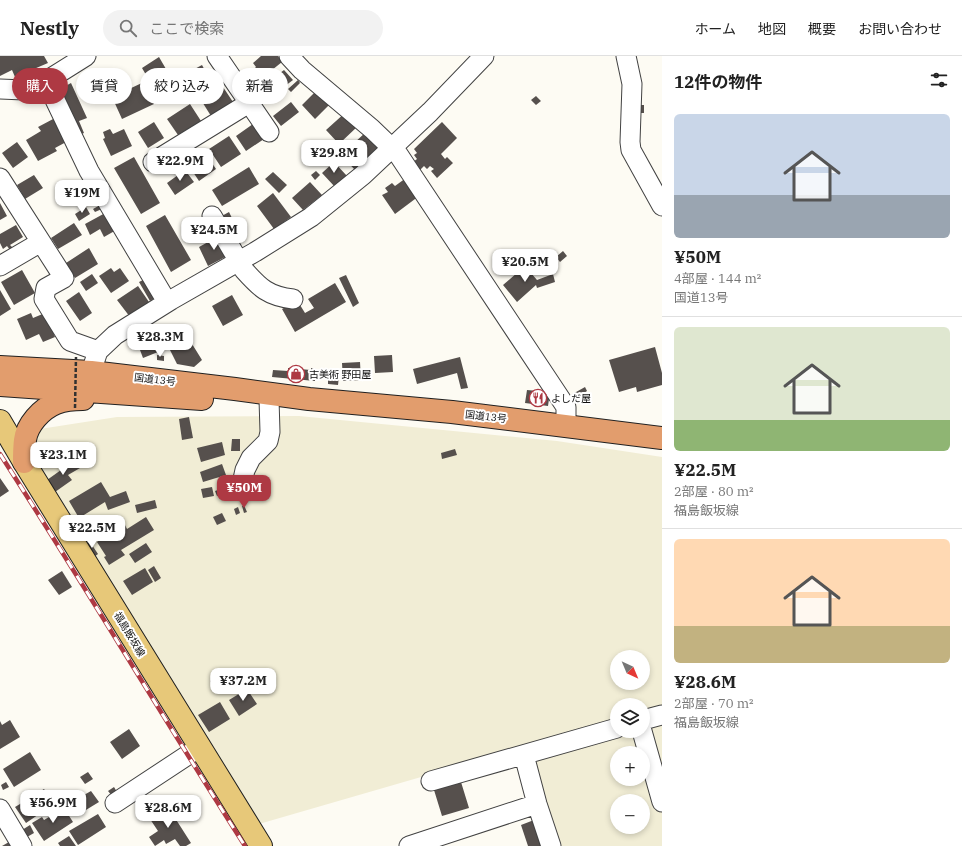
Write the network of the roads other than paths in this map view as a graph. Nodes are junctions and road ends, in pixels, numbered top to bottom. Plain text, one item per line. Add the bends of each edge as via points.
1 (86, 56) edge
2 (217, 56) edge
3 (289, 56) edge
4 (484, 56) edge
5 (626, 56) edge
6 (67, 68) edge
7 (232, 78) edge
8 (0, 89) edge
9 (12, 90) edge
10 (57, 104) edge
11 (247, 104) edge
12 (250, 104) edge
13 (270, 132) dead end
14 (392, 148) junction
15 (153, 162) dead end
16 (0, 178) edge
17 (662, 206) edge
18 (212, 216) dead end
19 (41, 242) junction
20 (240, 261) junction
21 (0, 266) edge
22 (293, 299) dead end
23 (167, 302) junction
24 (98, 351) junction
25 (0, 357) edge
26 (84, 364) junction
27 (0, 367) edge
28 (26, 368) junction
29 (0, 385) edge
30 (207, 399) junction
31 (269, 399) junction
32 (309, 399) junction
33 (0, 421) edge
34 (566, 426) junction
35 (662, 438) edge
36 (24, 462) junction
37 (243, 479) dead end
38 (662, 715) edge
39 (650, 718) edge
40 (610, 730) edge
41 (644, 738) edge
42 (200, 747) junction
43 (524, 755) junction
44 (431, 781) dead end
45 (662, 802) edge
46 (115, 803) dead end
47 (537, 804) junction
48 (0, 809) edge
49 (440, 841) edge
50 (22, 846) edge
51 (261, 846) edge
52 (409, 846) edge
53 (551, 846) edge

1 - 6 street
2 - 7 street
3 - 14 street
4 - 14 street
5 - 17 street via 632,84 631,150
8 - 9 street
10 - 23 street via 89,171
11 - 15 street
12 - 13 street
14 - 20 street via 363,176 311,217
14 - 34 street via 566,407
16 - 19 street
18 - 20 street
19 - 21 street
19 - 24 street via 64,278 46,288 44,299 70,340
20 - 22 street via 244,270 268,293
20 - 23 street
23 - 24 street via 115,335
24 - 26 street
25 - 28 highway
26 - 28 highway, 国道13号
26 - 32 highway, 国道13号
27 - 28 highway, 国道13号
29 - 30 highway, 国道13号
30 - 31 highway, 国道13号
30 - 36 highway via 88,399 56,403 44,410 29,429 25,440
31 - 32 highway, 国道13号
31 - 37 street via 268,441 251,458
32 - 34 highway, 国道13号 via 452,412
33 - 36 main road, 福島飯坂線
34 - 35 highway, 国道13号
36 - 42 main road, 福島飯坂線
38 - 39 street
40 - 43 street
41 - 45 street
42 - 46 street
42 - 51 main road, 福島飯坂線
43 - 44 street
43 - 47 street
47 - 49 street
47 - 53 street
48 - 50 street
49 - 52 street

